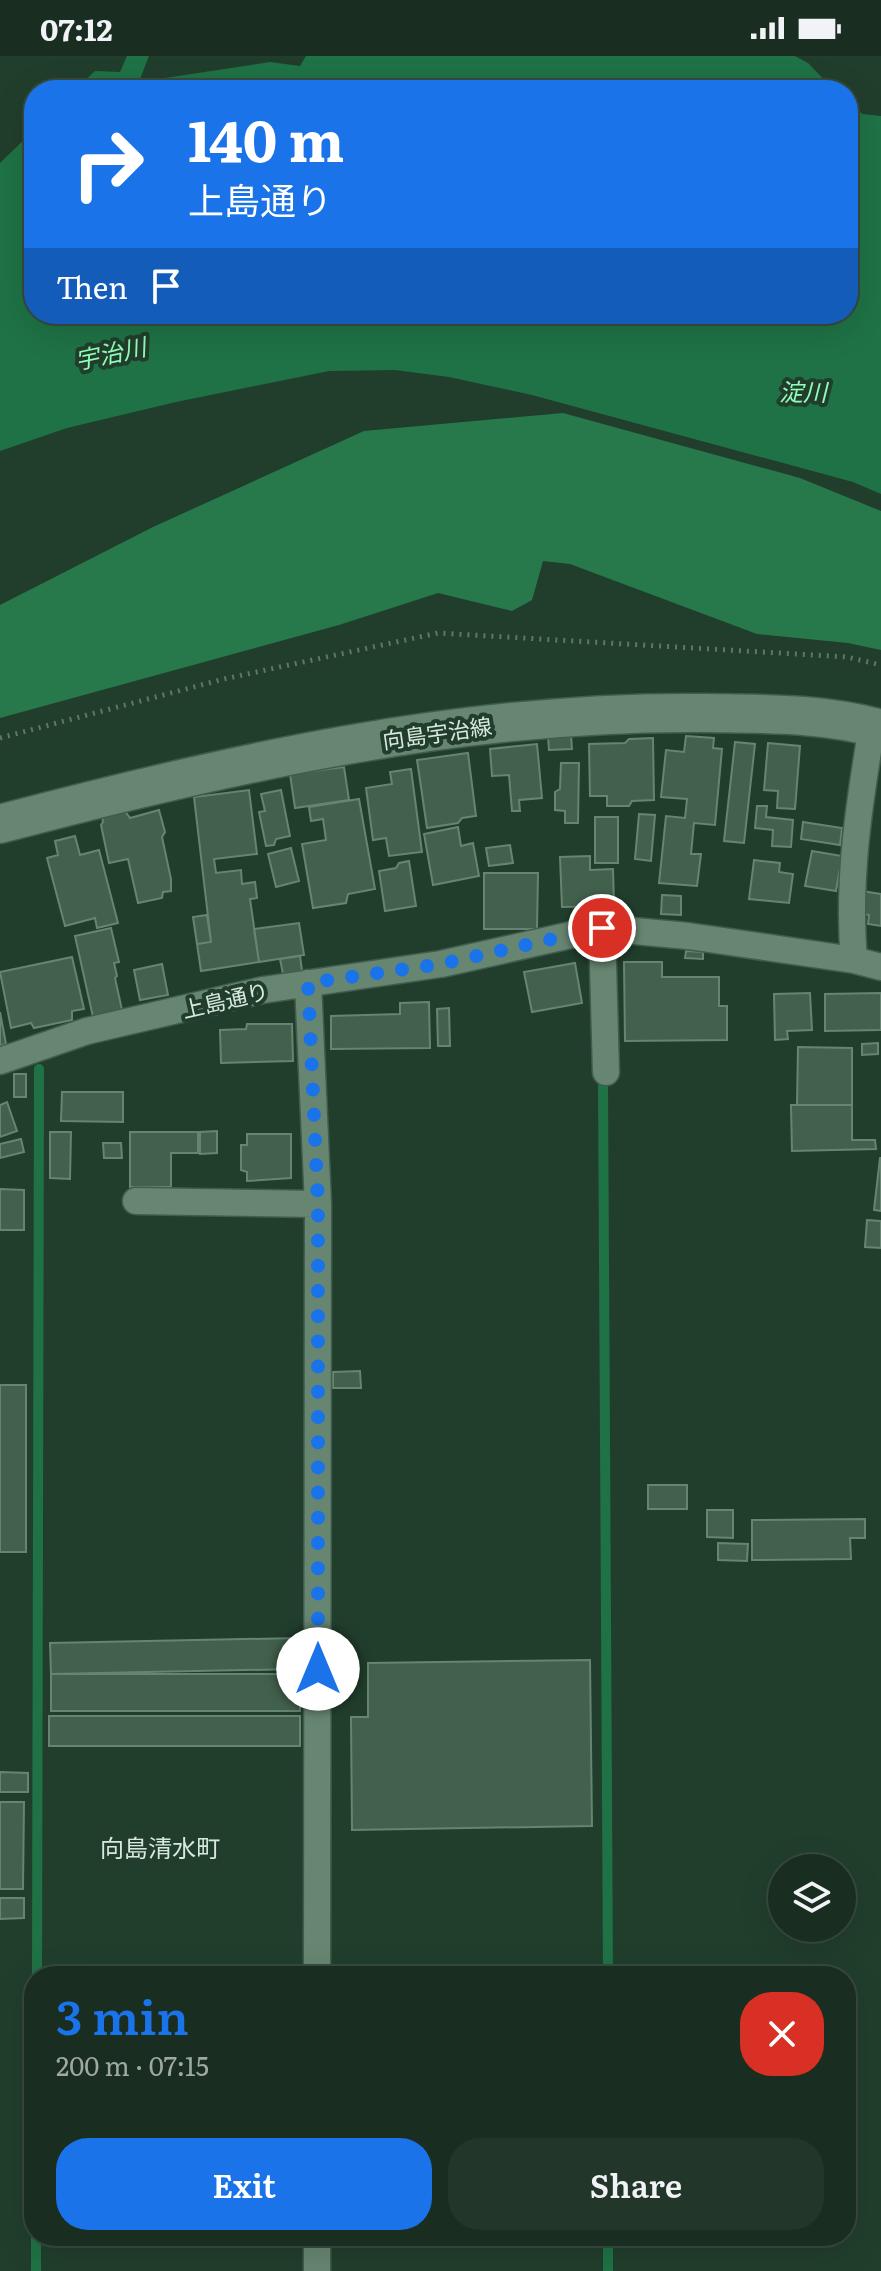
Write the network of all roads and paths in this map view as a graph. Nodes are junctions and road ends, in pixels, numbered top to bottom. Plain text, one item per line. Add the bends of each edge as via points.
1 (881, 665) edge
2 (876, 728) edge
3 (0, 738) edge
4 (0, 824) edge
5 (602, 928) junction
6 (854, 960) junction
7 (881, 967) edge
8 (308, 983) junction
9 (0, 1061) edge
10 (606, 1072) dead end
11 (136, 1201) dead end
12 (318, 1204) junction
13 (317, 1966) edge
14 (317, 2246) edge
15 (317, 2271) edge

1 - 3 path via 847,657 438,633 224,679
2 - 4 main road, 向島宇治線 via 796,714 643,712 429,730 169,781
2 - 6 street via 856,837 850,914
5 - 6 street, 上島通り
5 - 8 street, 上島通り via 441,964
5 - 10 street
6 - 7 street, 上島通り
8 - 9 street, 上島通り via 87,1031
8 - 12 street
11 - 12 street
12 - 13 street
14 - 15 street

